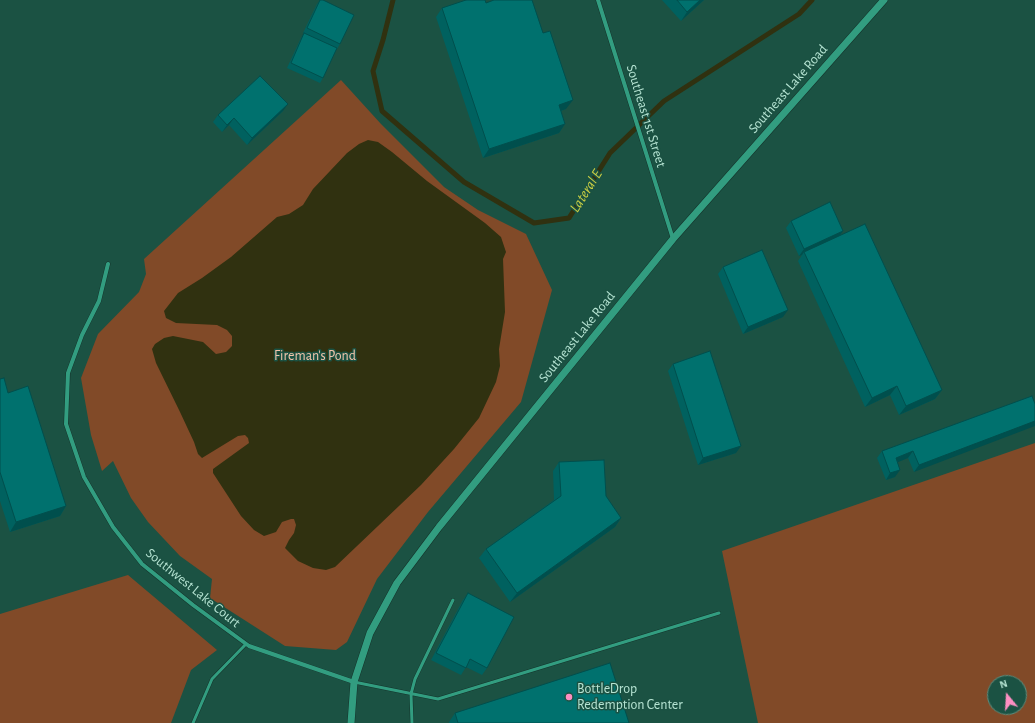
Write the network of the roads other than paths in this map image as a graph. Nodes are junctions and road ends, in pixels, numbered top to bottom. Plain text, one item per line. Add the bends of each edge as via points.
1 (598, 0) edge
2 (884, 0) edge
3 (673, 239) junction
4 (108, 264) dead end
5 (454, 600) dead end
6 (719, 613) dead end
7 (246, 644) junction
8 (354, 682) junction
9 (411, 694) junction
10 (193, 723) edge
11 (351, 723) edge
12 (412, 723) edge

1 - 3 street, Southeast 1st Street
2 - 3 street, Southeast Lake Road
3 - 8 street, Southeast Lake Road via 397,582 370,633
4 - 7 street, Southwest Lake Court via 99,301 82,335 68,373 66,424 84,477 113,527 142,564
5 - 9 lane via 415,679
6 - 9 lane via 438,699
7 - 8 street, Southwest Lake Court
7 - 10 lane via 212,679
8 - 9 lane
8 - 11 street, Southeast Lake Road
9 - 12 lane

